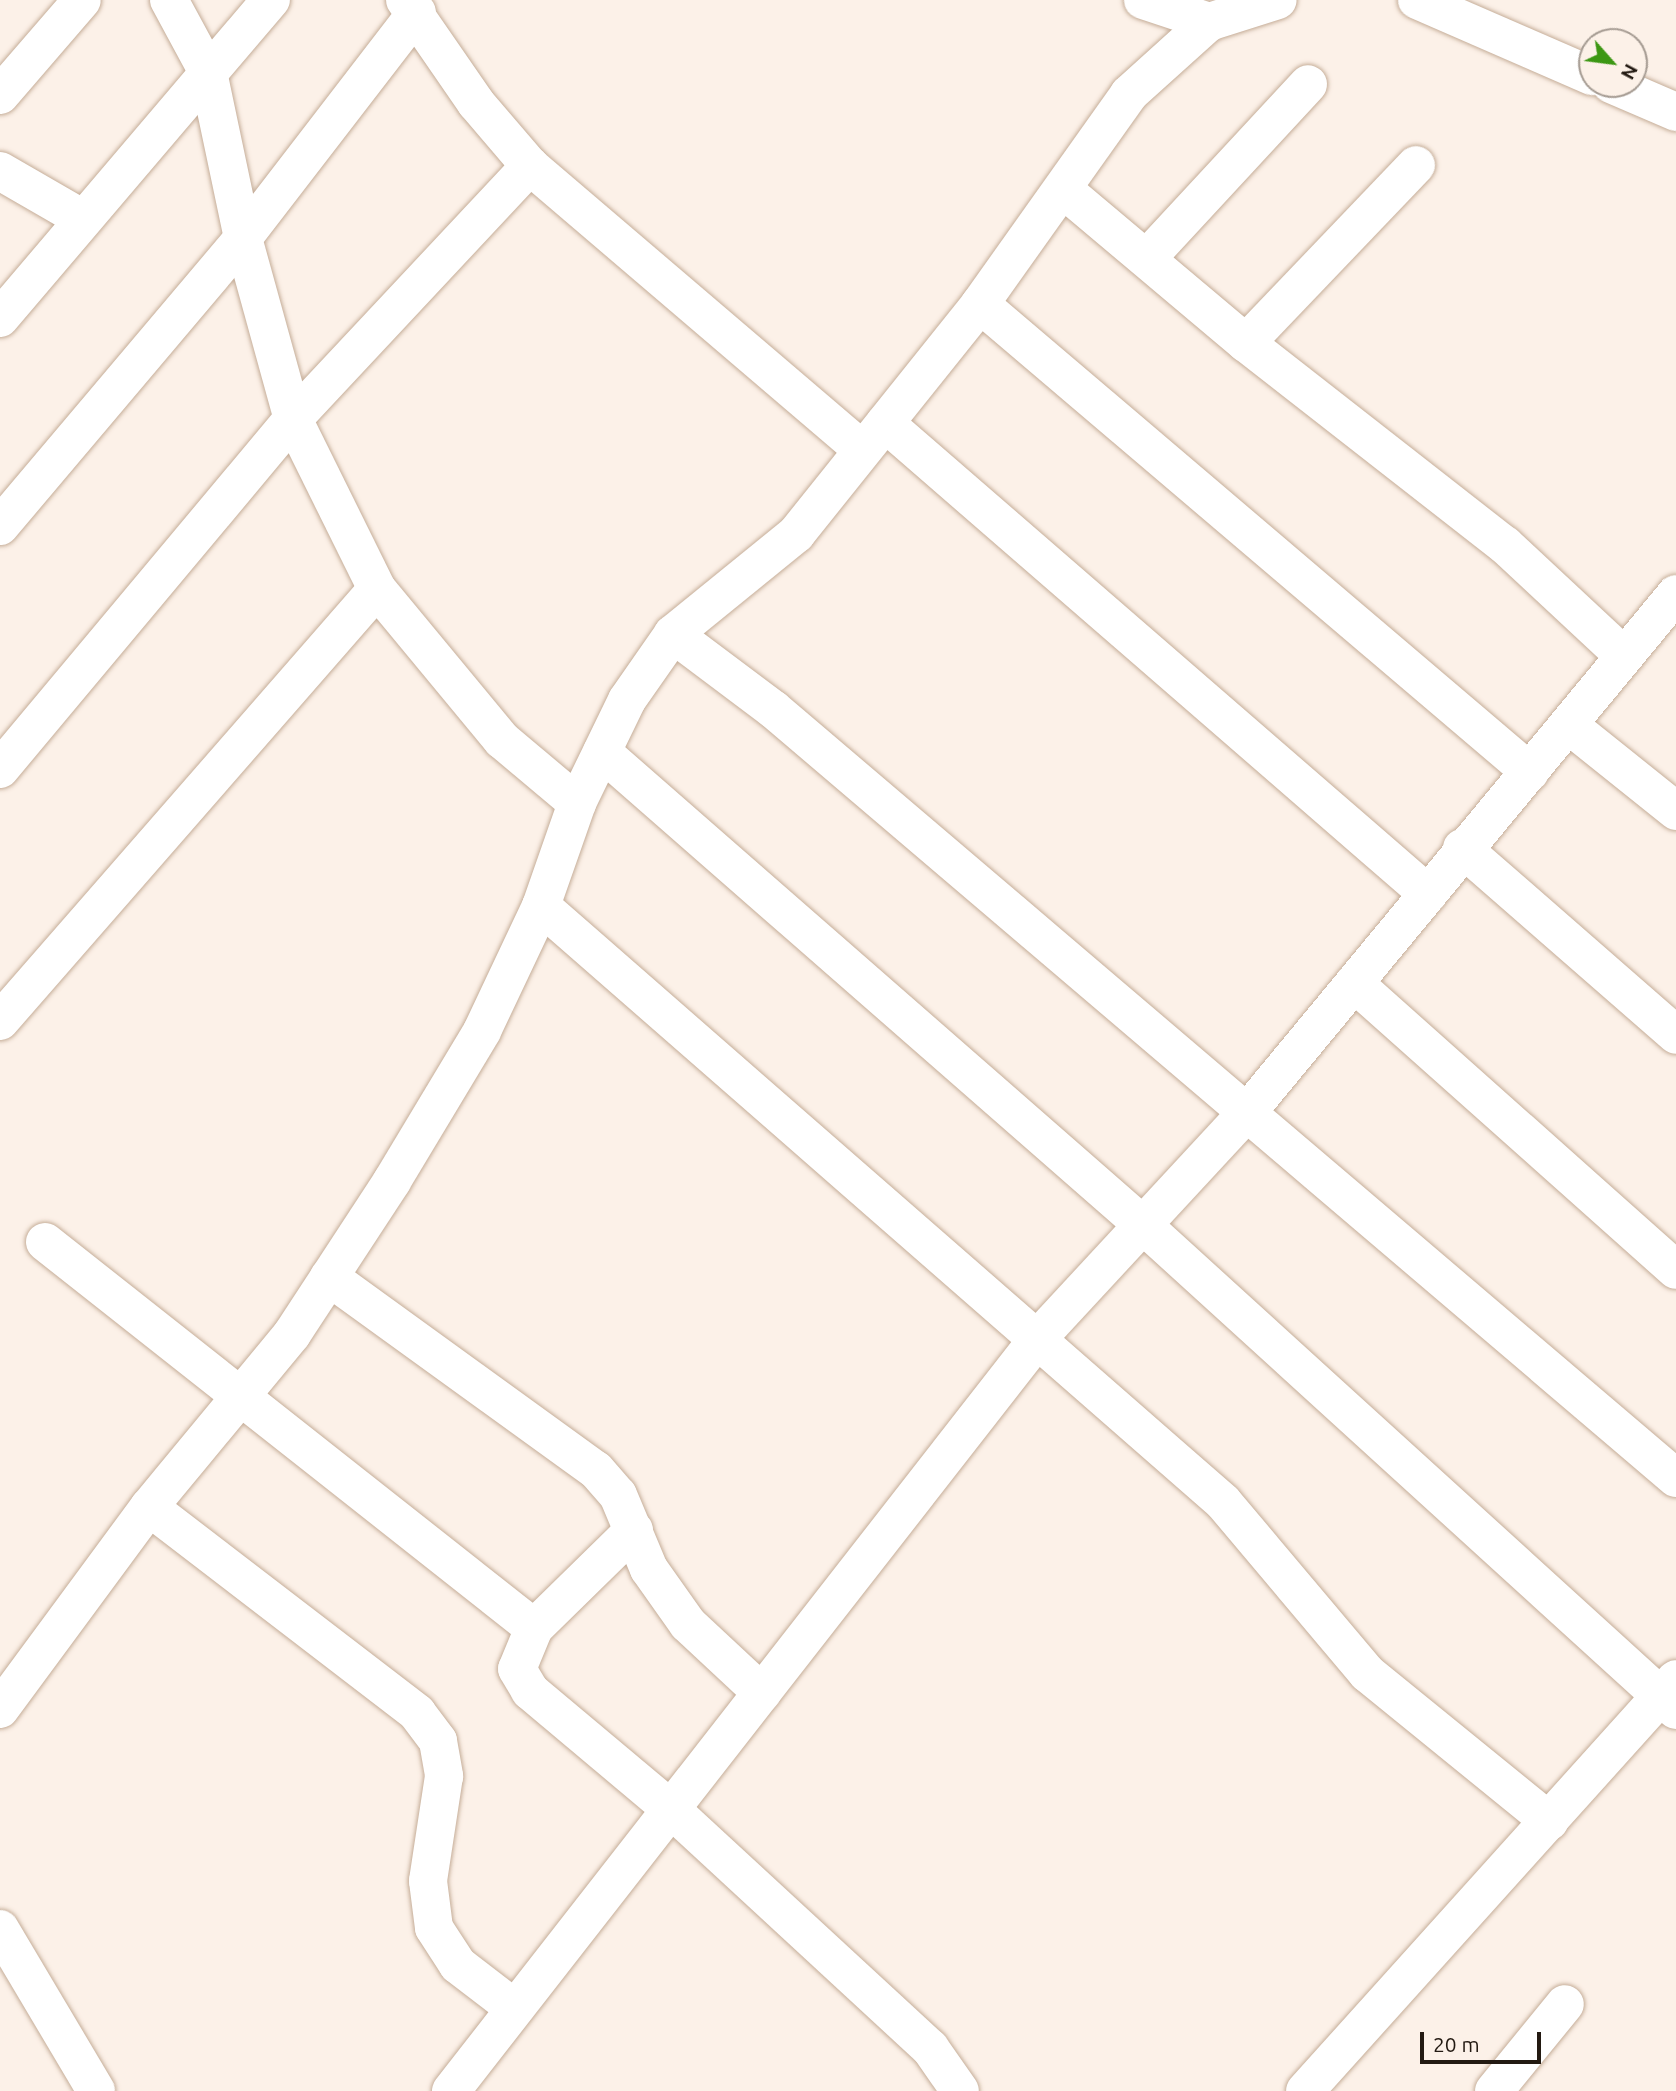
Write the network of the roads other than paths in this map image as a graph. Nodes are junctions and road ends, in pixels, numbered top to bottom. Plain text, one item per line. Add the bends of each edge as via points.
1 (82, 0) edge
2 (169, 0) edge
3 (271, 0) edge
4 (1143, 0) edge
5 (1278, 0) edge
6 (1417, 0) edge
7 (411, 6) edge
8 (1209, 22) junction
9 (1578, 70) edge
10 (208, 72) junction
11 (1308, 84) dead end
12 (0, 95) edge
13 (1644, 98) edge
14 (1676, 112) edge
15 (1416, 165) dead end
16 (530, 166) junction
17 (0, 171) edge
18 (1064, 190) junction
19 (83, 219) junction
20 (243, 238) junction
21 (1149, 256) junction
22 (980, 304) junction
23 (0, 318) edge
24 (1246, 343) junction
25 (293, 419) junction
26 (874, 436) junction
27 (0, 526) edge
28 (377, 589) junction
29 (1676, 593) edge
30 (673, 634) junction
31 (1624, 656) junction
32 (1570, 726) junction
33 (602, 752) junction
34 (0, 769) edge
35 (1531, 772) junction
36 (577, 803) junction
37 (1676, 811) edge
38 (1462, 848) junction
39 (1428, 894) junction
40 (541, 906) junction
41 (1354, 983) junction
42 (0, 1021) edge
43 (1676, 1035) edge
44 (1245, 1115) junction
45 (1144, 1226) junction
46 (45, 1242) dead end
47 (1676, 1270) edge
48 (329, 1277) junction
49 (1040, 1336) junction
50 (245, 1395) junction
51 (1676, 1478) edge
52 (149, 1507) junction
53 (634, 1530) junction
54 (534, 1628) junction
55 (761, 1693) junction
56 (1671, 1696) edge
57 (0, 1709) edge
58 (672, 1810) junction
59 (1549, 1821) junction
60 (0, 1929) edge
61 (1565, 2004) dead end
62 (514, 2008) junction
63 (96, 2091) edge
64 (451, 2091) edge
65 (960, 2091) edge
66 (1305, 2091) edge
67 (1494, 2091) edge

1 - 12 street
2 - 10 street
3 - 10 street
4 - 8 street
5 - 8 street
6 - 9 street
7 - 16 street via 476,103
7 - 20 street
8 - 18 street via 1129,94
10 - 19 street
10 - 20 street
11 - 21 street
13 - 14 street
15 - 24 street
16 - 25 street
16 - 26 street
17 - 19 street
18 - 21 street
18 - 22 street
19 - 23 street
20 - 25 street
20 - 27 street
21 - 24 street
22 - 26 street
22 - 35 street
24 - 31 street via 1505,545
25 - 28 street
25 - 34 street
26 - 30 street via 796,534
26 - 39 street
28 - 36 street via 502,740
28 - 42 street
29 - 31 street
30 - 33 street via 627,700
30 - 44 street via 774,709
31 - 32 street
32 - 35 street
32 - 37 street
33 - 36 street
33 - 45 street
35 - 38 street
36 - 40 street
38 - 39 street
38 - 43 street
39 - 41 street
40 - 48 street via 482,1031
40 - 49 street
41 - 44 street
41 - 47 street
44 - 45 street
44 - 51 street
45 - 49 street
45 - 56 street
46 - 50 street
48 - 50 street
48 - 53 street via 596,1470 618,1495
49 - 55 street
49 - 59 street via 1223,1502 1367,1673
50 - 52 street
50 - 54 street
52 - 57 street
52 - 62 street via 417,1713 438,1741 444,1776 428,1881 434,1928 458,1965
53 - 54 street
53 - 55 street via 649,1569 688,1624
54 - 58 street via 517,1669 530,1691
55 - 58 street
56 - 59 street
58 - 62 street
58 - 65 street via 930,2048
59 - 66 street
60 - 63 street
61 - 67 street
62 - 64 street

